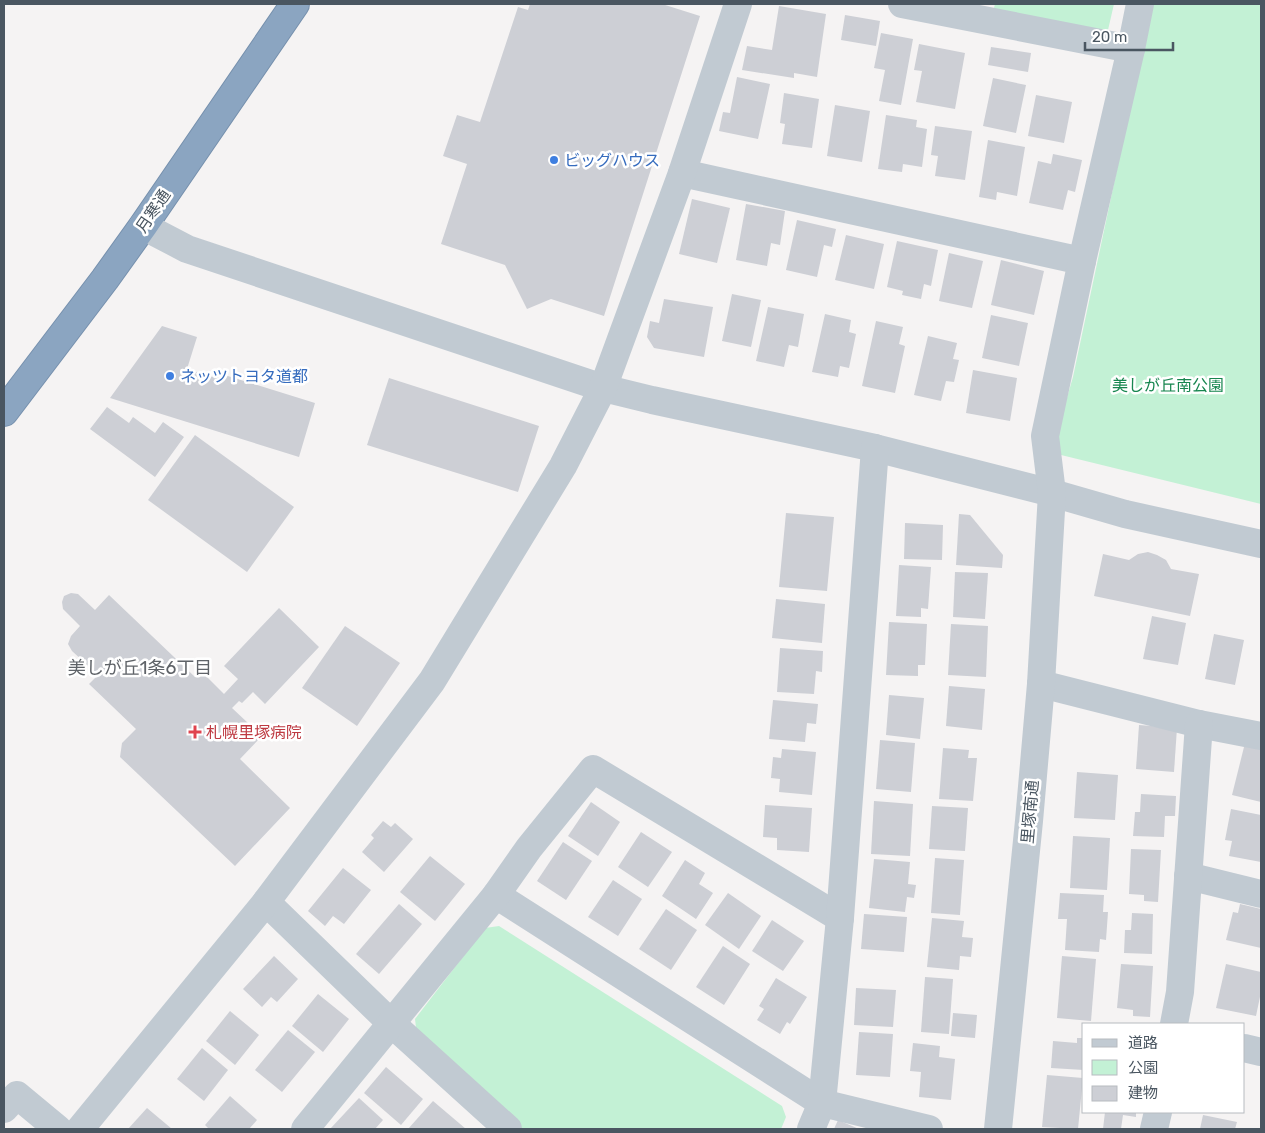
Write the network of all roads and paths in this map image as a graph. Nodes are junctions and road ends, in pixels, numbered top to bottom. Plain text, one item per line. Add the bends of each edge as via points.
1 (296, 4) edge
2 (738, 4) edge
3 (902, 4) edge
4 (1140, 4) edge
5 (1131, 49) junction
6 (682, 173) junction
7 (143, 226) junction
8 (1082, 261) junction
9 (603, 388) junction
10 (4, 412) edge
11 (875, 448) junction
12 (1052, 493) junction
13 (1261, 544) edge
14 (1041, 684) junction
15 (1199, 724) junction
16 (1261, 736) edge
17 (1188, 876) junction
18 (1261, 894) edge
19 (496, 895) junction
20 (266, 902) junction
21 (840, 918) junction
22 (390, 1023) junction
23 (1174, 1023) edge
24 (1245, 1048) edge
25 (1261, 1052) edge
26 (822, 1103) junction
27 (4, 1109) edge
28 (1158, 1113) edge
29 (58, 1129) edge
30 (80, 1129) edge
31 (305, 1129) edge
32 (508, 1129) edge
33 (811, 1129) edge
34 (929, 1129) edge
35 (998, 1129) edge
36 (1154, 1129) edge

1 - 7 highway, 月寒通
2 - 6 street
3 - 5 street
4 - 5 street, 里塚南通
5 - 8 street, 里塚南通
6 - 8 street
6 - 9 street
7 - 9 street via 187,249
7 - 10 highway, 月寒通
8 - 12 street, 里塚南通 via 1045,436
9 - 11 street
9 - 20 street via 563,466 432,681
11 - 12 street
11 - 21 street
12 - 13 street via 1125,514
12 - 14 street, 里塚南通
14 - 15 street
14 - 35 street, 里塚南通
15 - 16 street
15 - 17 street
17 - 18 street
17 - 23 street via 1180,992
19 - 21 street via 529,848 593,769
19 - 22 street
19 - 26 street
20 - 22 street
20 - 30 street
21 - 26 street
22 - 31 street
22 - 32 street
24 - 25 street
26 - 33 street
26 - 34 street
27 - 29 street via 17,1095
28 - 36 street

